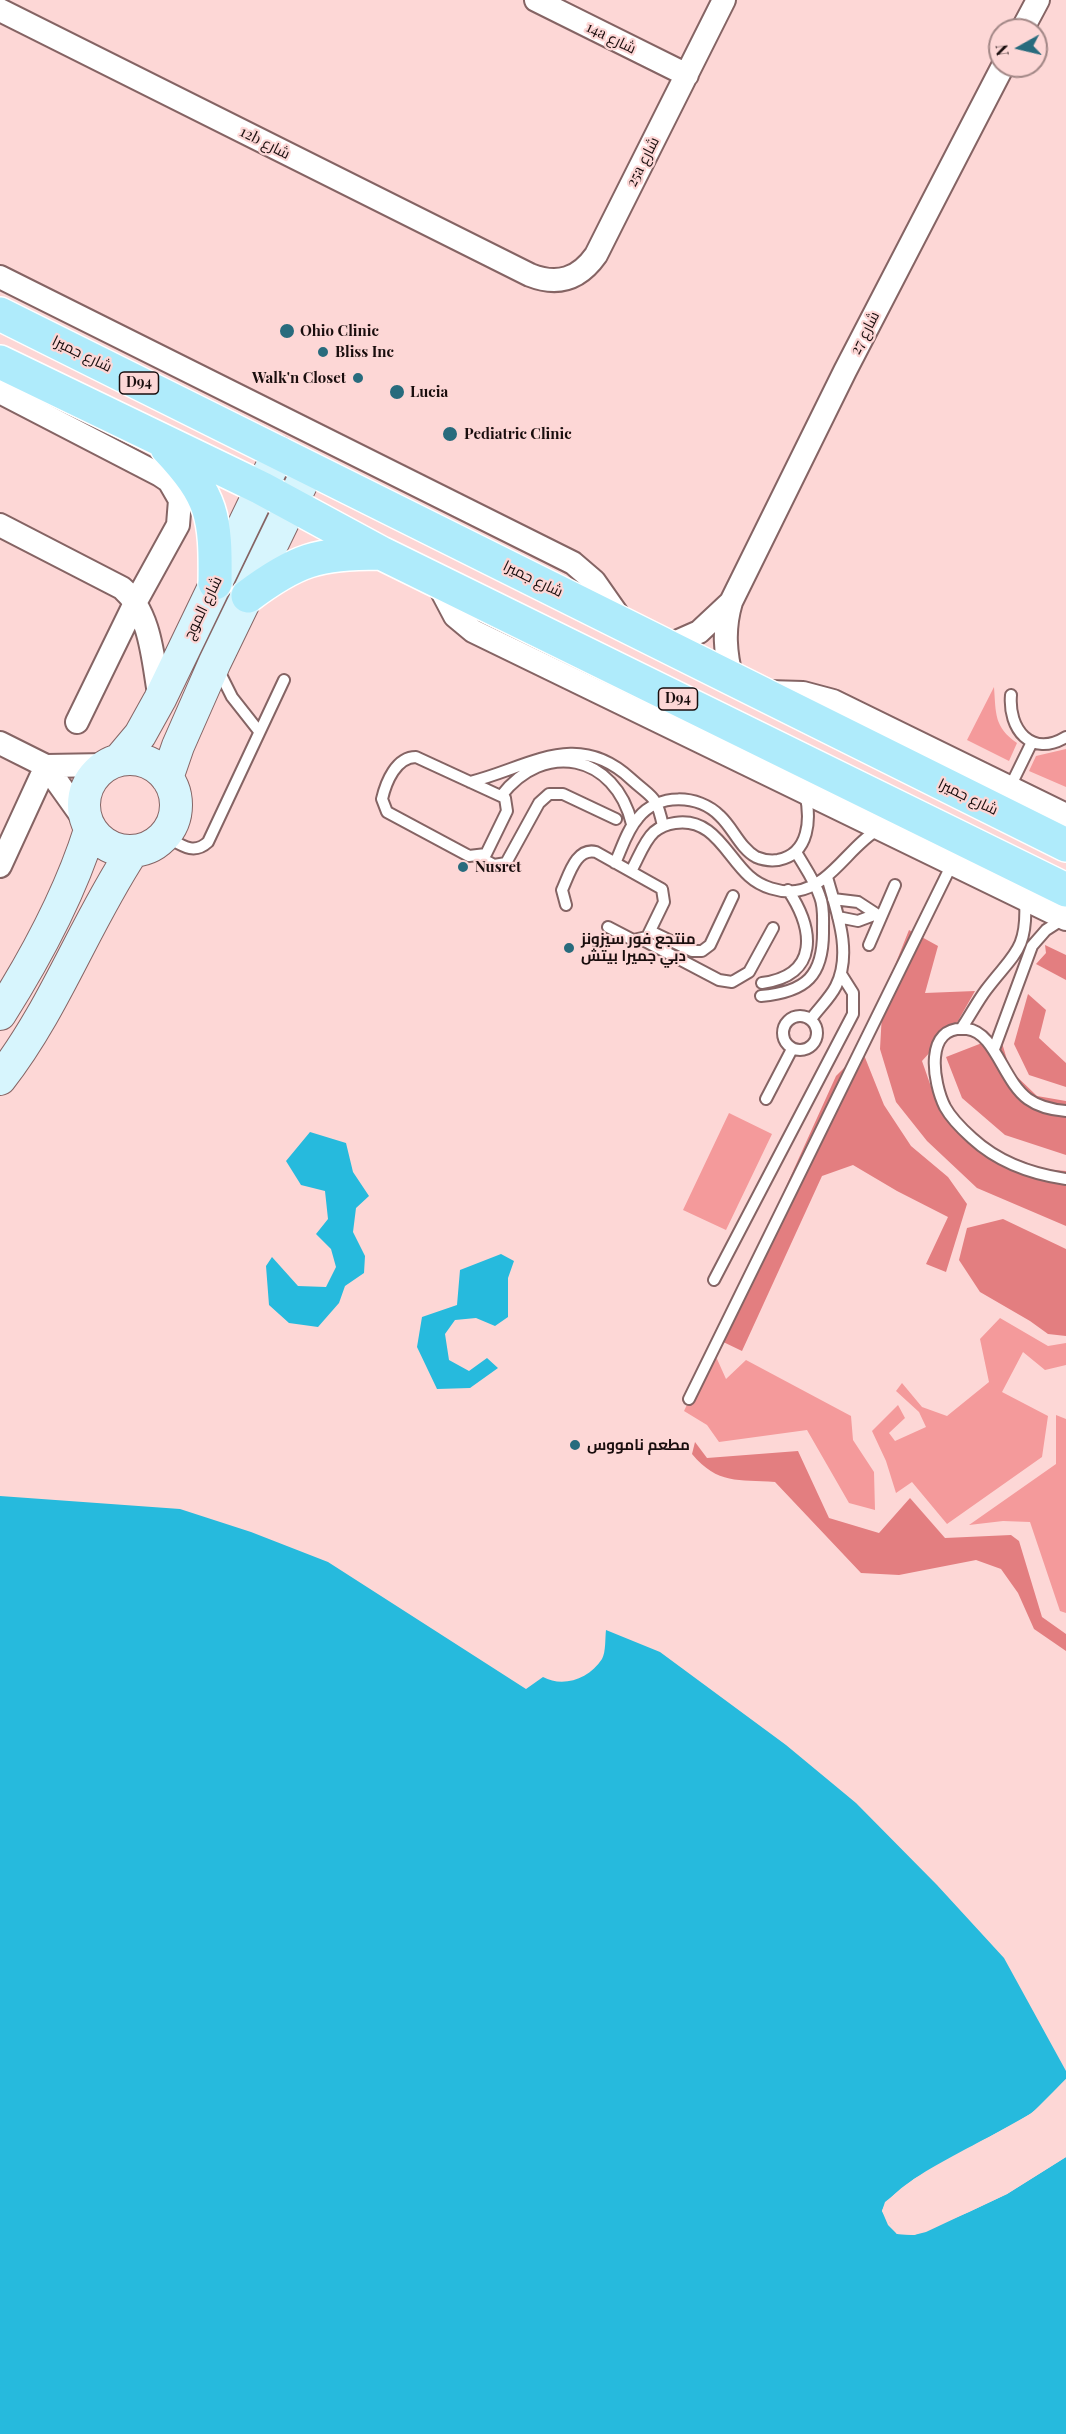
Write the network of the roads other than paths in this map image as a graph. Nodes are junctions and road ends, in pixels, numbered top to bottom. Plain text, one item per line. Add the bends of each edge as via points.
1 (536, 0) edge
2 (724, 0) edge
3 (1038, 0) edge
4 (0, 10) edge
5 (1028, 18) edge
6 (687, 75) junction
7 (997, 78) edge
8 (530, 275) joint
9 (0, 277) edge
10 (0, 314) edge
11 (0, 362) edge
12 (0, 392) edge
13 (156, 436) junction
14 (279, 452) junction
15 (309, 468) junction
16 (261, 488) junction
17 (292, 504) junction
18 (0, 525) edge
19 (381, 553) junction
20 (436, 580) junction
21 (215, 583) junction
22 (248, 596) junction
23 (731, 602) junction
24 (135, 603) junction
25 (624, 624) junction
26 (665, 647) junction
27 (215, 662) junction
28 (284, 680) dead end
29 (743, 686) junction
30 (1011, 695) dead end
31 (160, 699) junction
32 (77, 722) dead end
33 (258, 730) junction
34 (1066, 737) edge
35 (1032, 742) junction
36 (0, 743) edge
37 (113, 762) junction
38 (46, 766) junction
39 (167, 778) junction
40 (470, 782) junction
41 (1010, 787) junction
42 (804, 789) junction
43 (501, 796) junction
44 (658, 803) junction
45 (1066, 815) edge
46 (616, 819) dead end
47 (633, 824) junction
48 (663, 826) junction
49 (89, 827) junction
50 (881, 828) junction
51 (165, 836) junction
52 (1066, 845) edge
53 (132, 852) junction
54 (796, 852) junction
55 (479, 857) junction
56 (615, 862) junction
57 (952, 864) junction
58 (0, 867) edge
59 (631, 871) junction
60 (826, 877) junction
61 (813, 885) junction
62 (895, 885) dead end
63 (788, 891) junction
64 (733, 896) dead end
65 (833, 899) junction
66 (1025, 900) junction
67 (566, 905) dead end
68 (1065, 909) edge
69 (877, 916) junction
70 (838, 918) junction
71 (608, 927) dead end
72 (773, 928) dead end
73 (646, 936) junction
74 (869, 945) dead end
75 (1012, 962) junction
76 (1023, 967) junction
77 (841, 974) junction
78 (762, 983) dead end
79 (761, 996) dead end
80 (0, 1014) edge
81 (810, 1019) junction
82 (962, 1029) junction
83 (792, 1048) junction
84 (994, 1049) junction
85 (0, 1079) edge
86 (766, 1099) dead end
87 (1066, 1111) edge
88 (1066, 1179) edge
89 (714, 1280) dead end
90 (689, 1399) dead end

1 - 6 street, 14a شارع
2 - 6 street, 25a شارع
3 - 5 street
4 - 8 street, 12b شارع
6 - 8 street, 25a شارع via 587,267 575,277 560,281
7 - 23 street, شارع 27
9 - 25 street via 573,563 594,581
10 - 14 main road, شارع جميرا / D94
11 - 13 main road, D94
12 - 24 street via 160,475 176,490 181,511 178,525
13 - 16 main road, D94
13 - 21 main road via 189,472 212,513
14 - 15 main road, شارع جميرا / D94
14 - 16 street, شارع الموج
15 - 17 street
15 - 25 main road, شارع جميرا / D94
16 - 17 main road, D94
16 - 21 street, شارع الموج
17 - 19 main road, D94
17 - 22 street
18 - 24 street via 122,588
19 - 20 main road, D94
19 - 22 main road via 327,555 306,560 277,574
20 - 42 street via 455,616 473,631
20 - 68 main road, D94
21 - 31 street, شارع الموج
22 - 27 street
23 - 26 street, شارع 27 via 699,632
23 - 29 street, شارع 27 via 725,644
24 - 31 street via 149,639
24 - 32 street
25 - 26 main road, شارع جميرا / D94
26 - 29 main road, شارع جميرا / D94
27 - 33 lane via 232,697
27 - 39 street
28 - 33 lane
29 - 41 street via 833,701
29 - 52 main road, شارع جميرا / D94
30 - 35 lane via 1013,723
31 - 37 street, شارع الموج via 140,735
33 - 51 lane via 208,842 193,850
34 - 35 lane via 1052,744
35 - 41 lane
36 - 38 street
37 - 38 street
37 - 39 street via 146,762
37 - 49 street via 96,773 86,791 84,811
38 - 49 street
38 - 58 street
39 - 51 street via 176,807
40 - 43 lane
40 - 44 lane via 545,756 575,754 612,764
40 - 55 lane via 410,757 397,765 382,799 392,817
41 - 45 street
42 - 50 street
42 - 54 lane via 809,821
43 - 47 lane via 541,767 564,762 586,765 607,776 616,786
43 - 55 lane via 508,802 507,811 491,849
44 - 47 lane via 646,809
44 - 48 lane
44 - 54 lane via 688,800 709,807 758,858 784,859
46 - 55 lane via 563,794 549,794 538,803 506,863 494,865
47 - 56 lane
48 - 59 lane via 654,832
48 - 63 lane via 680,822 699,825 723,844 750,878 764,886
49 - 53 street via 101,842 116,850
49 - 80 street via 54,916
50 - 57 street
50 - 60 lane via 855,846
51 - 53 street via 144,850
53 - 85 street via 50,1001
54 - 61 lane
56 - 59 lane
56 - 67 lane via 596,852 582,853 562,890
57 - 66 street
57 - 90 lane
59 - 73 lane via 659,886 664,893 664,902
60 - 61 lane
60 - 65 lane
61 - 63 lane
61 - 79 lane via 822,908 820,962 800,987
62 - 69 lane
63 - 78 lane via 808,935 806,954 789,976
64 - 73 lane via 710,945 702,951
65 - 69 lane via 858,902
65 - 70 lane
66 - 68 street
66 - 75 lane via 1022,940
68 - 76 lane via 1038,937
69 - 70 lane via 858,921
69 - 74 lane
70 - 77 lane
71 - 73 lane via 633,940
72 - 73 lane via 749,972 732,982 719,980
75 - 76 lane
75 - 82 lane via 987,989
76 - 84 lane
77 - 81 lane
77 - 89 lane via 854,993 853,1014
81 - 83 lane via 816,1024 817,1039 807,1049
81 - 83 lane via 797,1016 785,1023 783,1038
82 - 84 lane via 981,1034
82 - 88 lane via 947,1034 934,1056 935,1078 946,1109 994,1155 1041,1175
83 - 86 lane
84 - 87 lane via 1009,1078 1028,1099 1049,1109

